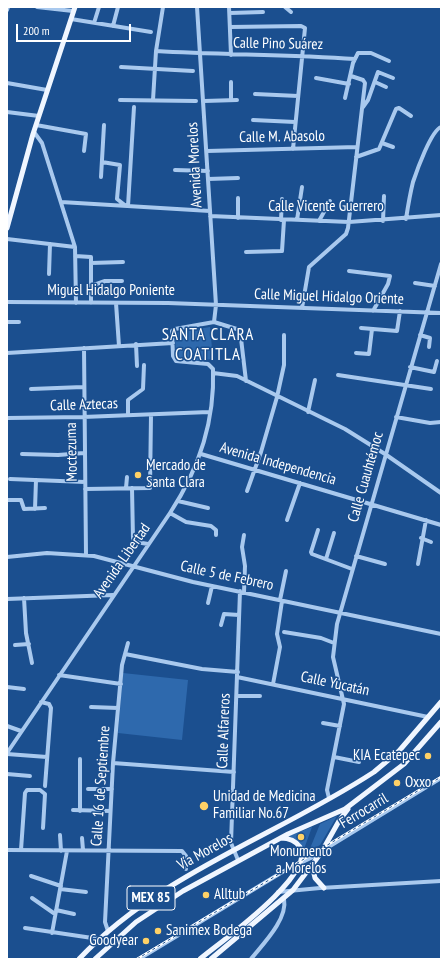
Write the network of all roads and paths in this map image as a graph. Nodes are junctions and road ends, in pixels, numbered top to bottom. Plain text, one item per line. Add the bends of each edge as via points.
1 (8, 7) edge
2 (37, 7) edge
3 (42, 7) edge
4 (99, 7) edge
5 (118, 7) edge
6 (163, 7) edge
7 (198, 7) edge
8 (229, 7) edge
9 (285, 7) edge
10 (74, 9) edge
11 (7, 10) edge
12 (263, 12) dead end
13 (291, 12) dead end
14 (230, 13) junction
15 (71, 19) junction
16 (94, 23) junction
17 (113, 26) junction
18 (230, 26) junction
19 (151, 32) dead end
20 (156, 51) junction
21 (201, 54) junction
22 (231, 55) junction
23 (303, 55) junction
24 (354, 59) junction
25 (389, 61) dead end
26 (121, 67) dead end
27 (154, 69) junction
28 (193, 71) dead end
29 (351, 76) junction
30 (316, 78) dead end
31 (393, 78) dead end
32 (230, 82) dead end
33 (375, 82) junction
34 (7, 83) edge
35 (349, 84) junction
36 (386, 87) dead end
37 (47, 90) junction
38 (255, 94) dead end
39 (298, 96) junction
40 (345, 98) dead end
41 (120, 100) dead end
42 (153, 100) junction
43 (231, 100) junction
44 (238, 100) dead end
45 (196, 101) dead end
46 (204, 101) junction
47 (134, 107) dead end
48 (362, 108) junction
49 (7, 112) edge
50 (39, 116) junction
51 (411, 116) dead end
52 (253, 120) dead end
53 (295, 122) junction
54 (36, 125) junction
55 (104, 125) dead end
56 (440, 129) edge
57 (34, 132) junction
58 (382, 143) junction
59 (357, 147) junction
60 (393, 147) dead end
61 (293, 149) junction
62 (84, 151) dead end
63 (207, 151) junction
64 (356, 157) junction
65 (102, 162) junction
66 (175, 170) dead end
67 (208, 171) junction
68 (101, 177) dead end
69 (238, 178) dead end
70 (208, 179) junction
71 (302, 187) dead end
72 (384, 196) dead end
73 (238, 198) dead end
74 (282, 198) dead end
75 (330, 201) dead end
76 (61, 202) junction
77 (127, 206) junction
78 (210, 214) junction
79 (441, 215) edge
80 (238, 218) junction
81 (406, 219) junction
82 (282, 220) junction
83 (297, 220) junction
84 (319, 221) junction
85 (383, 221) junction
86 (349, 222) junction
87 (7, 228) edge
88 (7, 239) edge
89 (50, 244) junction
90 (75, 247) junction
91 (246, 252) dead end
92 (75, 256) junction
93 (123, 262) dead end
94 (91, 263) junction
95 (441, 264) edge
96 (349, 270) dead end
97 (49, 274) dead end
98 (122, 281) dead end
99 (415, 283) dead end
100 (91, 286) junction
101 (435, 286) junction
102 (7, 302) edge
103 (76, 303) junction
104 (116, 303) junction
105 (91, 304) junction
106 (216, 305) junction
107 (302, 308) junction
108 (373, 311) junction
109 (400, 312) junction
110 (427, 313) junction
111 (441, 313) edge
112 (7, 322) edge
113 (19, 322) dead end
114 (214, 322) junction
115 (361, 328) dead end
116 (372, 329) junction
117 (284, 335) dead end
118 (420, 335) junction
119 (173, 343) junction
120 (136, 344) junction
121 (119, 346) junction
122 (429, 347) dead end
123 (84, 348) junction
124 (7, 353) edge
125 (356, 353) dead end
126 (437, 361) dead end
127 (144, 365) dead end
128 (137, 366) dead end
129 (410, 367) junction
130 (213, 373) junction
131 (338, 375) dead end
132 (315, 380) dead end
133 (246, 381) junction
134 (404, 386) junction
135 (83, 387) junction
136 (31, 389) dead end
137 (431, 389) dead end
138 (277, 397) junction
139 (209, 412) junction
140 (308, 412) junction
141 (128, 415) junction
142 (151, 415) junction
143 (396, 417) junction
144 (7, 418) edge
145 (83, 418) junction
146 (441, 422) edge
147 (84, 453) junction
148 (22, 454) dead end
149 (201, 454) junction
150 (385, 454) junction
151 (255, 470) junction
152 (127, 477) dead end
153 (10, 479) dead end
154 (36, 480) junction
155 (85, 482) junction
156 (300, 483) junction
157 (126, 488) junction
158 (132, 488) junction
159 (85, 489) junction
160 (247, 491) dead end
161 (441, 493) edge
162 (7, 500) edge
163 (178, 500) junction
164 (371, 504) junction
165 (45, 508) dead end
166 (208, 508) dead end
167 (35, 509) junction
168 (170, 513) junction
169 (288, 520) dead end
170 (426, 520) junction
171 (441, 525) edge
172 (318, 530) dead end
173 (334, 533) dead end
174 (216, 535) dead end
175 (244, 535) dead end
176 (421, 538) junction
177 (431, 542) dead end
178 (148, 544) junction
179 (86, 555) junction
180 (356, 556) junction
181 (7, 557) edge
182 (326, 559) junction
183 (385, 564) dead end
184 (418, 564) dead end
185 (132, 567) junction
186 (352, 569) junction
187 (286, 571) dead end
188 (212, 586) junction
189 (242, 592) junction
190 (113, 595) junction
191 (24, 598) junction
192 (7, 599) edge
193 (281, 600) junction
194 (208, 603) dead end
195 (339, 612) junction
196 (239, 615) junction
197 (221, 625) dead end
198 (284, 632) dead end
199 (441, 634) edge
200 (128, 643) dead end
201 (334, 643) junction
202 (29, 644) junction
203 (15, 645) dead end
204 (125, 654) junction
205 (32, 663) dead end
206 (59, 675) junction
207 (238, 675) junction
208 (121, 684) junction
209 (272, 684) junction
210 (7, 687) edge
211 (24, 689) dead end
212 (237, 696) junction
213 (260, 696) dead end
214 (344, 698) junction
215 (41, 702) junction
216 (441, 702) edge
217 (91, 707) dead end
218 (118, 708) junction
219 (428, 717) junction
220 (441, 722) edge
221 (323, 723) dead end
222 (7, 726) edge
223 (340, 726) junction
224 (21, 731) junction
225 (7, 753) edge
226 (46, 757) junction
227 (334, 757) junction
228 (80, 759) dead end
229 (359, 762) dead end
230 (113, 763) junction
231 (234, 772) junction
232 (7, 774) edge
233 (30, 776) dead end
234 (441, 778) edge
235 (45, 786) dead end
236 (88, 789) dead end
237 (112, 789) junction
238 (329, 798) junction
239 (354, 803) junction
240 (73, 810) dead end
241 (80, 811) junction
242 (110, 811) junction
243 (43, 828) dead end
244 (60, 836) dead end
245 (82, 838) dead end
246 (280, 838) junction
247 (7, 850) edge
248 (21, 850) junction
249 (61, 850) junction
250 (82, 850) junction
251 (109, 850) junction
252 (233, 850) junction
253 (67, 851) junction
254 (321, 853) junction
255 (238, 860) junction
256 (300, 863) junction
257 (312, 866) junction
258 (186, 869) dead end
259 (31, 876) dead end
260 (441, 881) edge
261 (61, 888) junction
262 (324, 888) junction
263 (293, 890) junction
264 (86, 892) dead end
265 (278, 892) junction
266 (32, 898) dead end
267 (284, 899) junction
268 (55, 912) junction
269 (74, 914) dead end
270 (25, 928) dead end
271 (108, 931) junction
272 (52, 933) junction
273 (99, 939) junction
274 (79, 959) edge
275 (95, 959) edge
276 (139, 959) edge
277 (200, 959) edge
278 (211, 959) edge
279 (251, 959) edge

1 - 11 street
2 - 3 street
3 - 10 street
4 - 16 street
5 - 17 street
6 - 20 street
7 - 21 street, Avenida Morelos
8 - 14 street
9 - 13 street
10 - 15 main road
12 - 14 street
14 - 18 street
15 - 16 street
15 - 37 main road
16 - 17 street
17 - 19 street
18 - 22 street
18 - 23 street via 303,26
20 - 21 street, Calle Pino Suárez
20 - 27 street
21 - 22 street, Calle Pino Suárez
21 - 46 street, Avenida Morelos
22 - 23 street, Calle Pino Suárez
23 - 24 street, Calle Pino Suárez
23 - 39 street
24 - 25 street via 360,52 371,53
24 - 29 street
26 - 27 street
27 - 28 street
27 - 42 street
29 - 35 street
29 - 48 street via 365,82
30 - 35 street
31 - 33 street via 378,72
32 - 43 street
33 - 36 street
33 - 48 street
34 - 37 street
35 - 40 street
37 - 50 main road
38 - 39 street
39 - 53 street
41 - 42 street
42 - 45 street
43 - 44 street
43 - 46 street
46 - 63 street, Avenida Morelos
47 - 77 street
48 - 59 street
49 - 50 street
50 - 54 main road
51 - 58 street via 396,109
52 - 53 street
53 - 61 street
54 - 57 main road
54 - 62 street via 85,134
55 - 65 street
56 - 81 street via 414,180
57 - 76 street via 42,143
57 - 87 main road
58 - 60 street
58 - 64 street via 378,150
59 - 61 street, Calle M. Abasolo
59 - 64 street
61 - 63 street, Calle M. Abasolo
63 - 67 street, Avenida Morelos
64 - 86 street
65 - 68 street
65 - 77 street via 120,165 117,199
66 - 67 street
67 - 70 street, Avenida Morelos
69 - 70 street
70 - 78 street, Avenida Morelos
71 - 83 street
72 - 85 street
73 - 80 street
74 - 82 street
75 - 84 street
76 - 77 street, Calle Vicente Guerrero
76 - 90 street
77 - 78 street, Calle Vicente Guerrero
78 - 80 street, Calle Vicente Guerrero
78 - 106 street, Avenida Morelos
79 - 81 street, Calle Vicente Guerrero
80 - 82 street, Calle Vicente Guerrero
81 - 85 street, Calle Vicente Guerrero
82 - 83 street, Calle Vicente Guerrero
82 - 91 street via 282,251
83 - 84 street, Calle Vicente Guerrero
84 - 86 street, Calle Vicente Guerrero
85 - 86 street, Calle Vicente Guerrero
86 - 107 street via 346,234 309,267
88 - 89 street
89 - 90 street
89 - 97 street
90 - 92 street
92 - 94 street via 90,256
92 - 103 street
93 - 94 street
94 - 100 street
95 - 101 street, Calle Cuauhtémoc
96 - 108 street via 390,276
98 - 100 street via 105,281
99 - 101 street
100 - 105 street
101 - 110 street, Calle Cuauhtémoc
102 - 103 street, Miguel Hidalgo Poniente
103 - 105 street, Miguel Hidalgo Poniente
104 - 105 street, Miguel Hidalgo Poniente
104 - 106 street, Miguel Hidalgo Poniente
104 - 121 street
106 - 107 street, Calle Miguel Hidalgo Oriente
106 - 114 street, Avenida Morelos
107 - 108 street, Calle Miguel Hidalgo Oriente
108 - 109 street, Calle Miguel Hidalgo Oriente
109 - 110 street, Calle Miguel Hidalgo Oriente
109 - 116 street via 398,330
110 - 111 street, Calle Miguel Hidalgo Oriente
110 - 118 street, Calle Cuauhtémoc
112 - 113 street
114 - 119 street via 174,329
114 - 133 street via 240,330
115 - 116 street
116 - 125 street via 369,354
117 - 138 street via 284,365
118 - 122 street via 430,338
118 - 129 street, Calle Cuauhtémoc
119 - 120 street
119 - 130 street, Avenida Libertad via 173,356 176,361 211,366
120 - 121 street
120 - 128 street
121 - 123 street
123 - 124 street
123 - 135 street, Moctezuma
126 - 129 street via 435,372
127 - 141 street via 143,389 128,400
129 - 134 street, Calle Cuauhtémoc
130 - 133 street via 237,376
130 - 139 street, Avenida Libertad
131 - 134 street
132 - 140 street
133 - 138 street
134 - 137 street
134 - 143 street, Calle Cuauhtémoc
135 - 136 street
135 - 145 street, Moctezuma
138 - 140 street
138 - 151 street
139 - 142 street, Calle Aztecas
139 - 149 street, Avenida Libertad
140 - 150 street via 345,429
141 - 142 street, Calle Aztecas
141 - 145 street, Calle Aztecas
142 - 158 street via 150,488
143 - 146 street via 430,423
143 - 150 street, Calle Cuauhtémoc
144 - 145 street, Calle Aztecas
145 - 147 street, Moctezuma
147 - 148 street
147 - 155 street, Moctezuma
149 - 151 street, Avenida Independencia
149 - 163 street, Avenida Libertad via 192,477
150 - 161 street
150 - 164 street, Calle Cuauhtémoc
151 - 156 street, Avenida Independencia
151 - 160 street
152 - 157 street
153 - 154 street
154 - 155 street
154 - 167 street
155 - 159 street, Moctezuma
156 - 164 street, Avenida Independencia
156 - 169 street
157 - 158 street
157 - 159 street
158 - 178 street via 133,539
159 - 179 street, Moctezuma
162 - 167 street via 20,500 23,508
163 - 166 street
163 - 168 street, Avenida Libertad
164 - 170 street, Avenida Independencia
164 - 180 street, Calle Cuauhtémoc
165 - 167 street
168 - 174 street via 186,522 212,526 216,530
168 - 178 street, Avenida Libertad
170 - 171 street, Avenida Independencia
170 - 176 street
172 - 182 street via 312,553
173 - 182 street
175 - 189 street, Calle Alfareros via 242,547 245,566
176 - 177 street
176 - 184 street
178 - 185 street, Avenida Libertad
179 - 181 street, Calle 5 de Febrero via 47,553
179 - 185 street, Calle 5 de Febrero
180 - 183 street
180 - 186 street, Calle Cuauhtémoc
182 - 186 street
185 - 188 street, Calle 5 de Febrero
185 - 190 street, Avenida Libertad
186 - 195 street, Calle Cuauhtémoc
187 - 193 street
188 - 189 street, Calle 5 de Febrero
188 - 194 street
189 - 193 street, Calle 5 de Febrero
189 - 196 street, Calle Alfareros
190 - 191 street
190 - 206 street, Avenida Libertad
191 - 192 street
191 - 202 street
193 - 195 street, Calle 5 de Febrero
193 - 209 street via 277,634 280,647
195 - 199 street, Calle 5 de Febrero
195 - 201 street, Calle Cuauhtémoc
196 - 197 street via 223,615
196 - 207 street, Calle Alfareros
198 - 201 street
200 - 204 street, Calle 16 de Septiembre
201 - 214 street, Calle Cuauhtémoc via 334,662
202 - 203 street
202 - 205 street
204 - 207 street, Calle Yucatán
204 - 208 street, Calle 16 de Septiembre
206 - 208 street
206 - 215 street, Avenida Libertad
207 - 209 street, Calle Yucatán
207 - 212 street, Calle Alfareros
208 - 218 street, Calle 16 de Septiembre
209 - 214 street, Calle Yucatán
210 - 211 street
212 - 213 street
212 - 231 street, Calle Alfareros
214 - 219 street, Calle Yucatán
214 - 223 street
215 - 224 street, Avenida Libertad
215 - 226 street via 51,707
216 - 219 main road, Vía Morelos / MEX 85
217 - 218 street
218 - 230 street, Calle 16 de Septiembre
219 - 238 main road, Vía Morelos / MEX 85 via 399,751 380,767
220 - 239 main road, Vía Morelos / MEX 85 via 404,764
221 - 223 street
222 - 224 street
223 - 227 street
224 - 225 street, Avenida Libertad
225 - 226 street
226 - 235 street
227 - 229 street
227 - 238 street via 327,790
228 - 241 street
230 - 231 street
230 - 237 street, Calle 16 de Septiembre
231 - 252 street, Calle Alfareros via 231,843
232 - 233 street
234 - 254 street, Ferrocarril
236 - 237 street
237 - 242 street, Calle 16 de Septiembre
238 - 252 main road, Vía Morelos / MEX 85
239 - 246 main road, Vía Morelos / MEX 85 via 337,814
239 - 254 main road via 339,821
240 - 241 street
241 - 242 street
242 - 251 street, Calle 16 de Septiembre
243 - 248 street via 45,794 40,790 27,790
244 - 249 street
245 - 250 street
246 - 255 main road, Vía Morelos / MEX 85
246 - 256 main road via 297,842 302,854
247 - 248 street
248 - 249 street
249 - 253 street
250 - 251 street
250 - 253 street
251 - 258 street via 182,851 186,856
251 - 271 street, Calle 16 de Septiembre via 105,922
252 - 255 street, Calle Alfareros
252 - 271 main road, Vía Morelos / MEX 85 via 158,893
253 - 261 street
254 - 256 street, Ferrocarril
254 - 257 main road
255 - 275 main road, Vía Morelos / MEX 85 via 155,908 127,929
256 - 265 main road
256 - 276 street, Ferrocarril
257 - 262 main road via 315,878
257 - 263 main road
259 - 261 street
260 - 262 street
261 - 264 street
261 - 268 street
262 - 263 street
263 - 265 street
263 - 267 main road
265 - 277 main road
266 - 268 street
267 - 278 main road
267 - 279 street via 285,909 281,918
268 - 269 street
268 - 272 street
270 - 272 street
271 - 273 main road, Vía Morelos / MEX 85
272 - 273 street
273 - 274 main road, Vía Morelos / MEX 85

